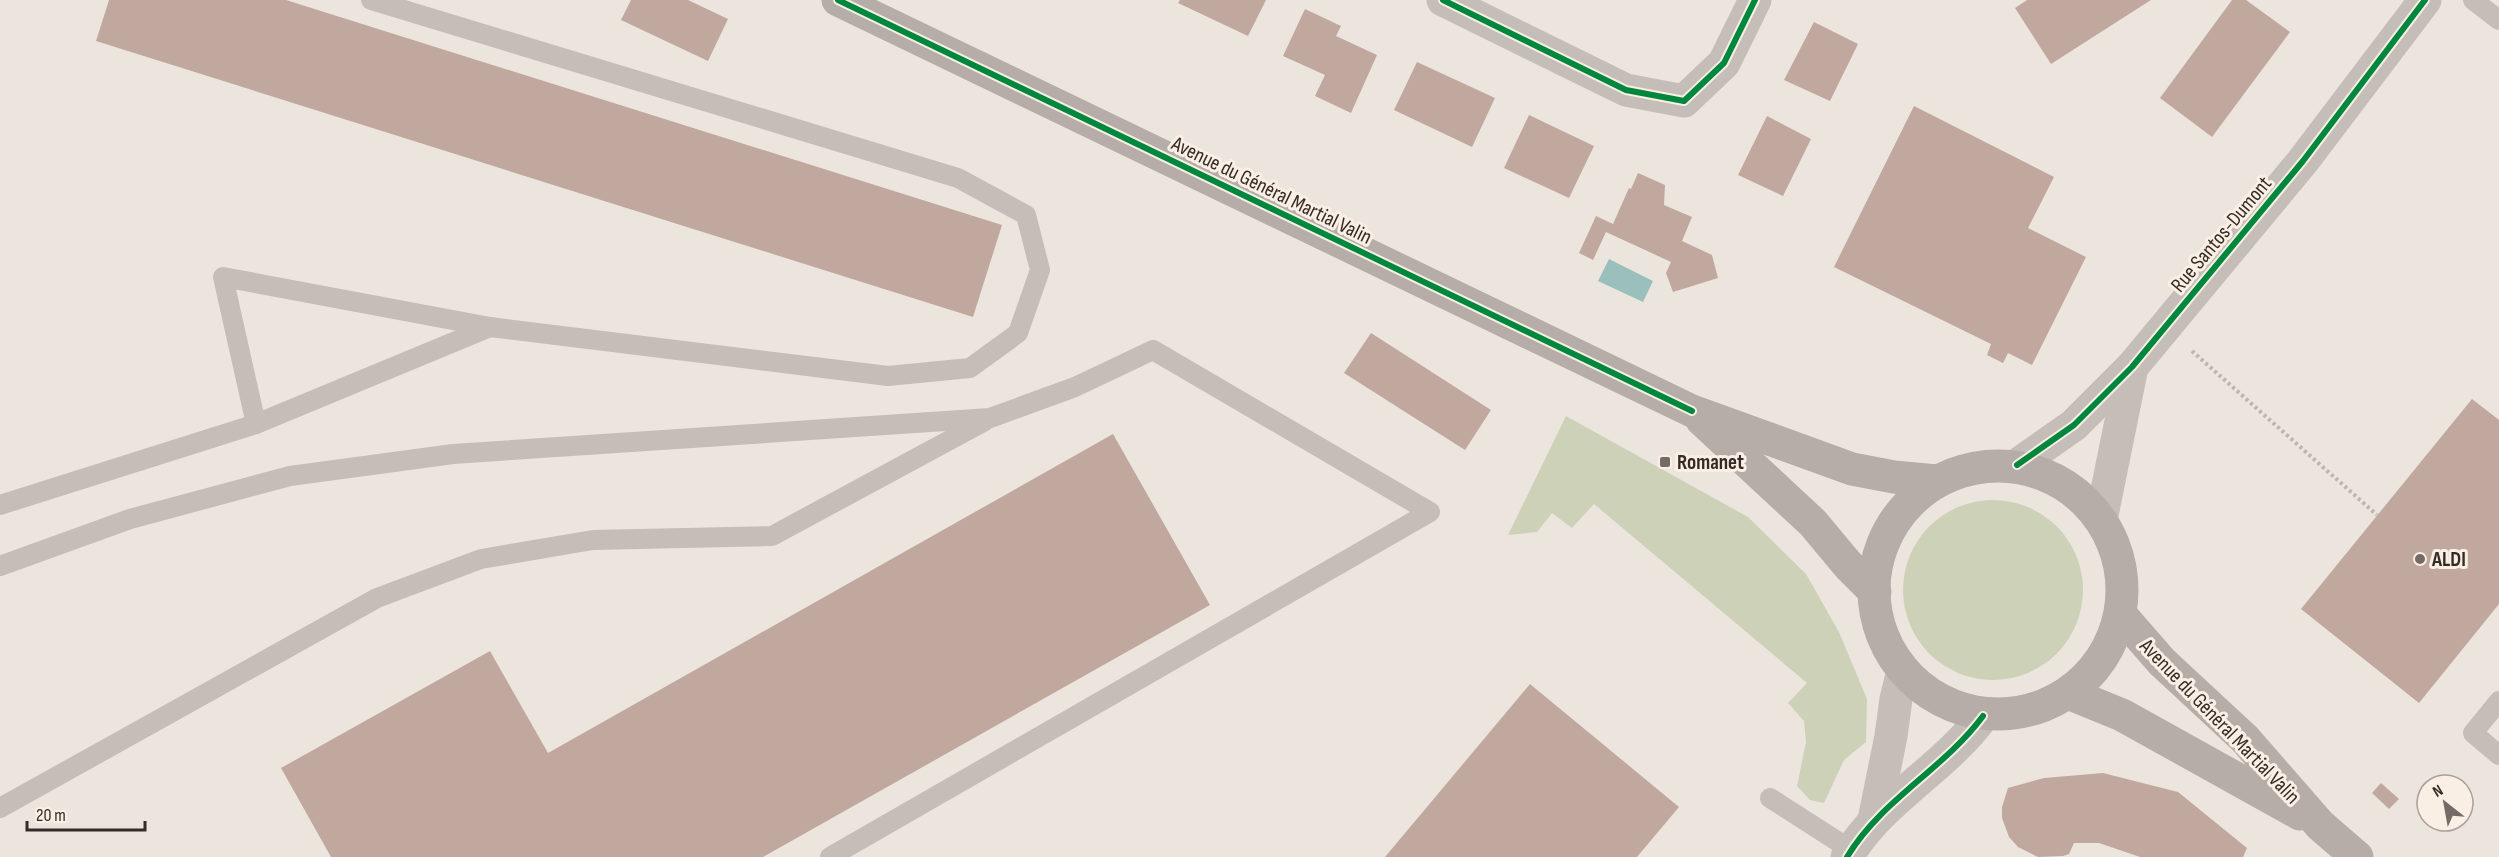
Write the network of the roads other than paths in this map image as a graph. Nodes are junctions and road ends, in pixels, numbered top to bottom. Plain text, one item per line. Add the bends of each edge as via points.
1 (372, 0) edge
2 (838, 0) edge
3 (1443, 0) edge
4 (1755, 0) edge
5 (2425, 0) edge
6 (2473, 0) edge
7 (2499, 20) edge
8 (490, 327) junction
9 (2132, 367) junction
10 (1692, 411) junction
11 (990, 418) junction
12 (256, 424) junction
13 (2017, 465) junction
14 (1937, 481) junction
15 (0, 505) edge
16 (2101, 520) junction
17 (0, 566) edge
18 (1875, 592) junction
19 (2121, 615) junction
20 (1903, 671) junction
21 (2068, 693) junction
22 (2499, 701) edge
23 (1983, 716) junction
24 (2499, 755) edge
25 (1770, 798) dead end
26 (0, 808) edge
27 (1874, 820) junction
28 (2320, 825) junction
29 (1849, 854) edge
30 (830, 857) edge
31 (2357, 857) edge

1 - 8 lane via 958,178 1026,215 1040,270 1018,333 970,368 888,376
2 - 10 main road, Avenue du Général Martial Valin
3 - 4 street via 1626,90 1684,101 1724,63
5 - 9 street, Rue Santos-Dumont via 2303,161
6 - 7 lane
8 - 12 lane
8 - 12 lane via 223,277
9 - 13 street, Rue Santos-Dumont via 2074,425
9 - 16 street, Rue Santos-Dumont
10 - 14 main road, Avenue du Général Martial Valin via 1852,469
10 - 18 main road, Avenue du Général Martial Valin via 1813,523
11 - 17 lane via 453,454 290,476 130,519
11 - 26 lane via 772,536 593,540 481,559 378,598
11 - 30 lane via 1075,387 1153,350 1430,512
12 - 15 lane
13 - 14 main road via 1996,464
13 - 16 main road via 2074,492
14 - 18 main road via 1912,501 1890,528 1877,562
16 - 19 main road via 2118,558
18 - 20 main road via 1878,624
19 - 21 main road via 2111,642 2093,670
19 - 28 main road, Avenue du Général Martial Valin via 2162,662 2245,739
20 - 23 main road via 1938,699
20 - 27 street
21 - 23 main road via 2041,707
21 - 28 main road, Avenue du Général Martial Valin via 2122,716
22 - 24 lane via 2473,733
23 - 27 street via 1970,734
25 - 29 lane
27 - 29 street
28 - 31 main road, Avenue du Général Martial Valin

